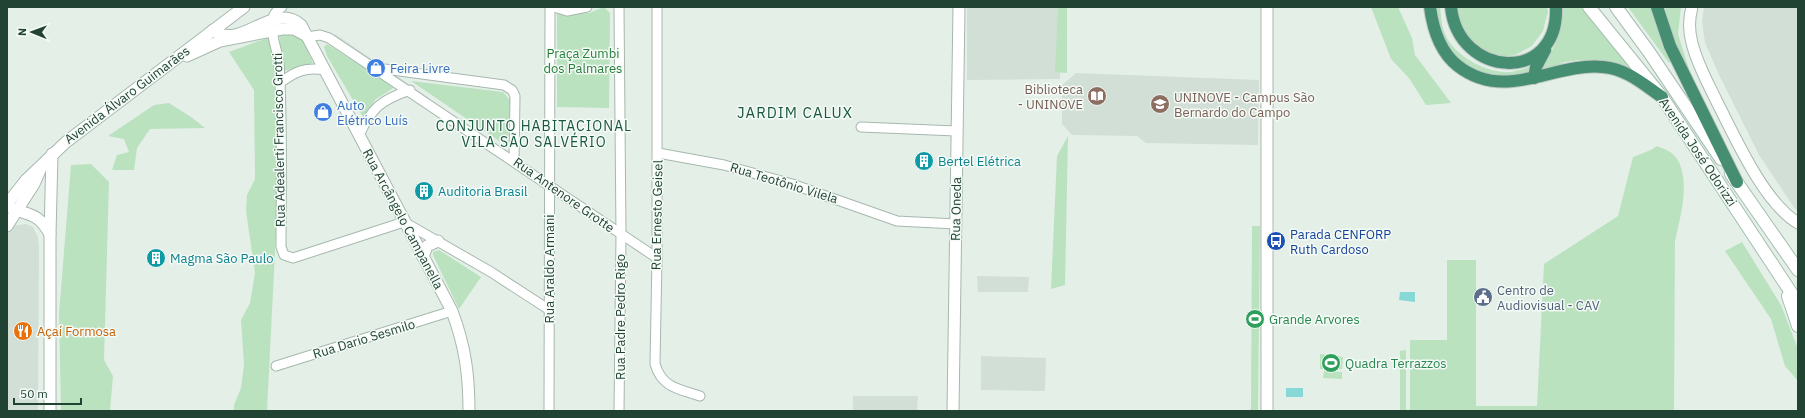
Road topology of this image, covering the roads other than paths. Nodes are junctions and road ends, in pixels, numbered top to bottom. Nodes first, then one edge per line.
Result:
1 (244, 7) edge
2 (282, 7) edge
3 (550, 7) edge
4 (554, 7) edge
5 (587, 7) edge
6 (619, 7) edge
7 (657, 7) edge
8 (959, 7) edge
9 (1267, 7) edge
10 (1430, 7) edge
11 (1450, 7) edge
12 (1556, 7) edge
13 (1589, 7) edge
14 (1616, 7) edge
15 (1657, 7) edge
16 (1692, 7) edge
17 (273, 15) junction
18 (213, 30) junction
19 (273, 32) junction
20 (307, 36) junction
21 (1546, 46) junction
22 (166, 65) junction
23 (375, 68) junction
24 (325, 70) junction
25 (1534, 78) junction
26 (280, 83) junction
27 (410, 90) junction
28 (1662, 97) junction
29 (861, 127) dead end
30 (956, 131) junction
31 (359, 136) junction
32 (658, 153) junction
33 (52, 154) junction
34 (514, 160) junction
35 (43, 163) junction
36 (1737, 182) junction
37 (549, 187) junction
38 (7, 205) edge
39 (18, 210) junction
40 (404, 222) junction
41 (1798, 223) edge
42 (956, 224) junction
43 (7, 226) edge
44 (50, 234) junction
45 (620, 235) junction
46 (438, 241) junction
47 (423, 257) junction
48 (658, 258) junction
49 (1798, 270) edge
50 (1783, 280) junction
51 (1798, 303) edge
52 (548, 309) junction
53 (452, 312) junction
54 (1798, 326) edge
55 (276, 366) dead end
56 (700, 396) dead end
57 (466, 410) edge
58 (50, 411) edge
59 (549, 411) edge
60 (619, 411) edge
61 (953, 411) edge
62 (1266, 411) edge

1 - 18 street, Avenida Álvaro Guimarães
2 - 17 street
3 - 37 street, Rua Araldo Armani
4 - 5 street
6 - 45 street, Rua Padre Pedro Rigo
7 - 32 street, Rua Ernesto Geisel
8 - 30 street, Rua Oneda
9 - 62 street
10 - 25 highway
11 - 21 highway
12 - 21 highway
13 - 28 main road, Avenida José Odorizzi
14 - 36 main road, Avenida José Odorizzi
15 - 36 highway
16 - 41 street
17 - 18 street
17 - 19 street, Rua Adealerti Francisco Grotti
17 - 20 street, Rua Arcângelo Campanella
18 - 22 street, Avenida Álvaro Guimarães
19 - 20 street
19 - 22 street
19 - 26 street, Rua Adealerti Francisco Grotti
20 - 23 street, Rua Antenore Grotte
20 - 24 street, Rua Arcângelo Campanella
21 - 25 highway
22 - 33 street, Avenida Álvaro Guimarães
23 - 27 street, Rua Antenore Grotte
23 - 34 street
24 - 26 street
24 - 31 street, Rua Arcângelo Campanella
25 - 28 highway
26 - 40 street, Rua Adealerti Francisco Grotti
27 - 31 street
27 - 34 street, Rua Antenore Grotte
28 - 50 main road, Avenida José Odorizzi
29 - 30 street
30 - 42 street, Rua Oneda
31 - 40 street, Rua Arcângelo Campanella
32 - 42 street, Rua Teotônio Vilela
32 - 48 street, Rua Ernesto Geisel
33 - 35 street, Avenida Álvaro Guimarães
33 - 44 street
34 - 37 street, Rua Antenore Grotte
35 - 38 street, Avenida Álvaro Guimarães
35 - 39 street, Avenida Álvaro Guimarães
36 - 49 main road, Avenida José Odorizzi
37 - 45 street, Rua Antenore Grotte
37 - 52 street, Rua Araldo Armani
38 - 39 street
39 - 43 street, Avenida Álvaro Guimarães
39 - 44 street
40 - 46 street
40 - 47 street, Rua Arcângelo Campanella
42 - 61 street, Rua Oneda
44 - 58 street
45 - 48 street, Rua Antenore Grotte
45 - 60 street, Rua Padre Pedro Rigo
46 - 47 street
46 - 52 street
47 - 53 street, Rua Arcângelo Campanella
48 - 56 street, Rua Ernesto Geisel
50 - 51 main road, Avenida José Odorizzi
50 - 54 main road
52 - 59 street, Rua Araldo Armani
53 - 55 street, Rua Dario Sesmilo
53 - 57 street, Rua Arcângelo Campanella

